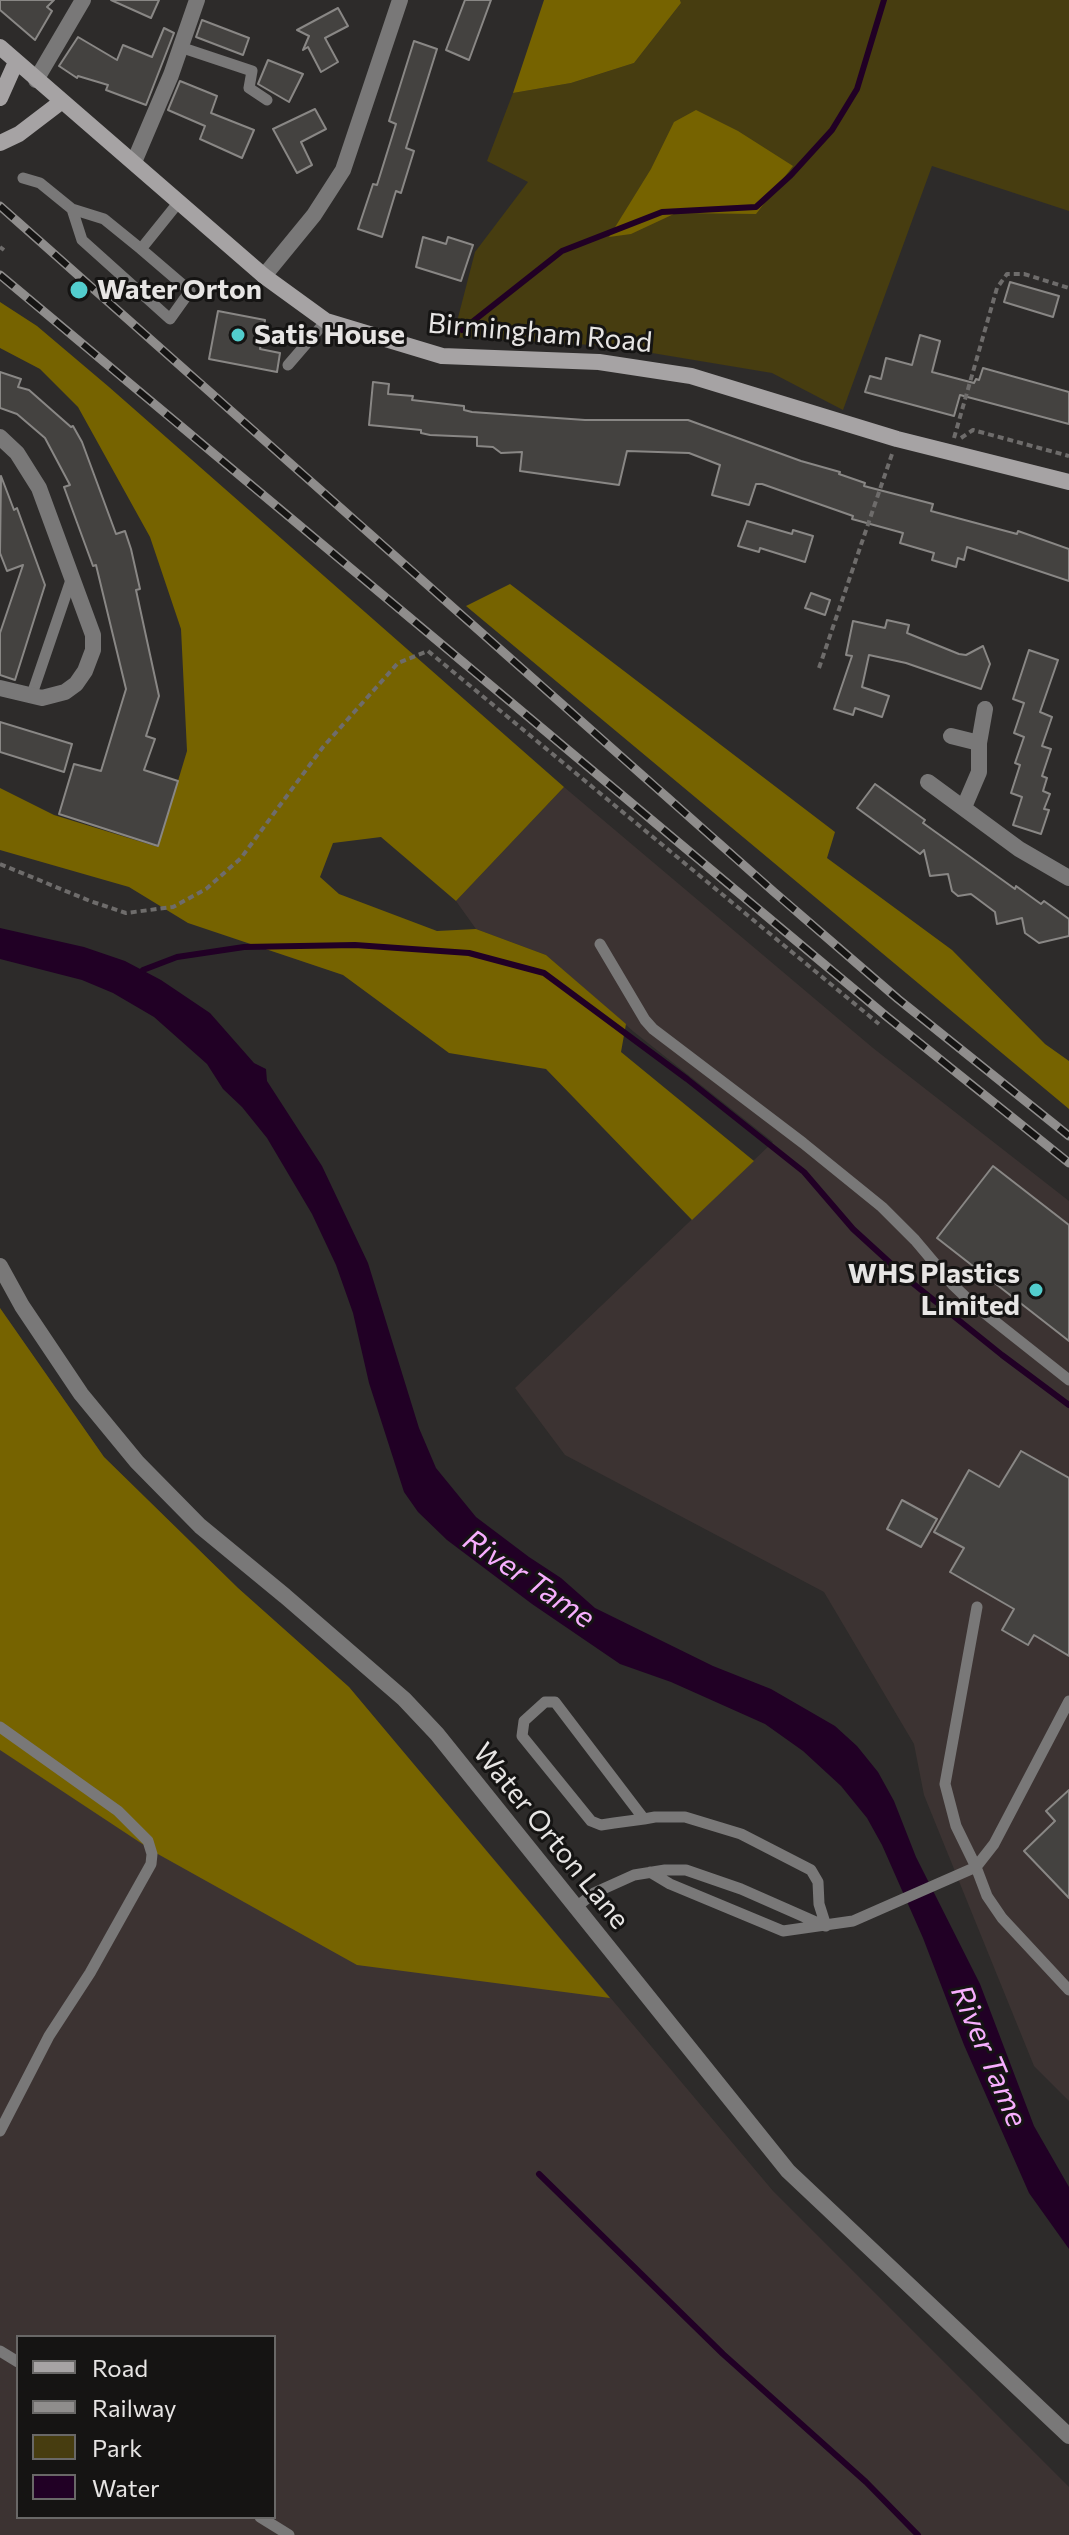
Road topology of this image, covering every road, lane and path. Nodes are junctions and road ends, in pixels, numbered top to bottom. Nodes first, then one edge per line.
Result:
1 (83, 0) edge
2 (197, 0) edge
3 (400, 0) edge
4 (181, 42) junction
5 (0, 47) edge
6 (16, 62) junction
7 (36, 80) junction
8 (0, 98) edge
9 (267, 100) dead end
10 (61, 102) junction
11 (0, 143) edge
12 (134, 162) junction
13 (23, 178) dead end
14 (178, 203) junction
15 (72, 209) junction
16 (141, 249) junction
17 (264, 276) junction
18 (1069, 288) edge
19 (326, 321) junction
20 (288, 365) dead end
21 (0, 437) edge
22 (897, 439) junction
23 (1069, 456) edge
24 (1069, 482) edge
25 (72, 577) junction
26 (819, 668) dead end
27 (0, 688) edge
28 (31, 697) junction
29 (985, 709) dead end
30 (951, 736) dead end
31 (979, 743) junction
32 (928, 782) dead end
33 (964, 807) junction
34 (0, 864) edge
35 (1069, 878) edge
36 (600, 944) dead end
37 (879, 1024) dead end
38 (0, 1266) edge
39 (1069, 1380) edge
40 (977, 1607) dead end
41 (1069, 1701) edge
42 (0, 1727) edge
43 (644, 1819) junction
44 (976, 1867) junction
45 (650, 1872) junction
46 (575, 1908) junction
47 (826, 1926) junction
48 (1069, 1990) edge
49 (0, 2131) edge
50 (1069, 2436) edge
51 (263, 2519) edge
52 (289, 2535) edge

1 - 7 street
2 - 4 street
3 - 17 street
4 - 9 lane
4 - 12 street
5 - 6 main road, Birmingham Road
6 - 7 main road, Birmingham Road
6 - 8 main road
7 - 10 main road, Birmingham Road
10 - 11 main road
10 - 12 main road, Birmingham Road
12 - 14 main road, Birmingham Road
13 - 15 lane
14 - 16 lane
14 - 17 main road, Birmingham Road
15 - 16 lane
15 - 16 lane
17 - 19 main road, Birmingham Road
18 - 23 path
19 - 20 lane
19 - 22 main road, Birmingham Road
21 - 25 street
22 - 24 main road, Birmingham Road
22 - 26 path
25 - 28 lane
25 - 28 street
27 - 28 street
29 - 31 street
30 - 31 street
31 - 33 street
32 - 33 street
33 - 35 street
34 - 37 path
36 - 39 lane
38 - 46 street, Water Orton Lane
40 - 44 lane
41 - 44 lane
42 - 49 lane
43 - 43 lane
43 - 47 lane
44 - 47 lane
44 - 48 lane
45 - 46 lane
45 - 47 lane
45 - 47 lane
46 - 50 street, Water Orton Lane
51 - 52 lane

